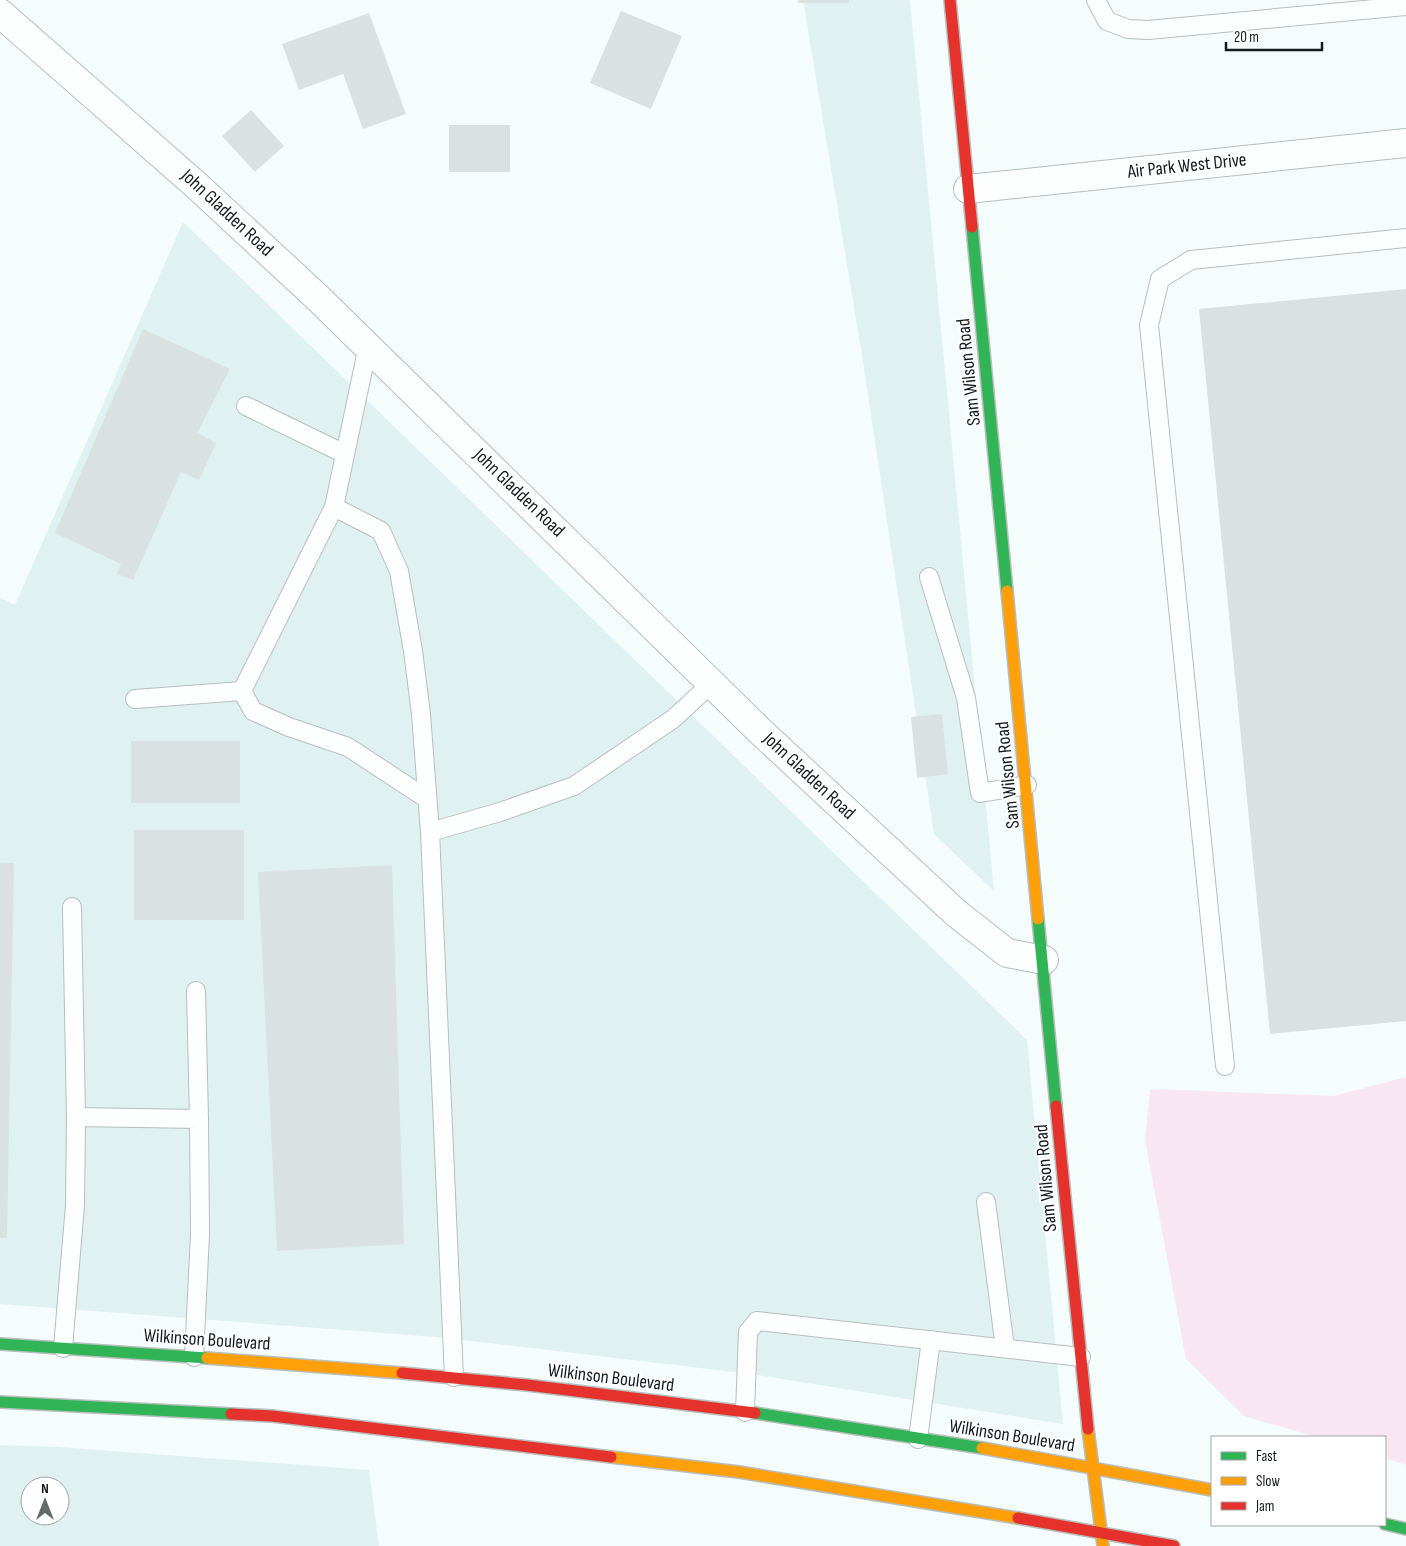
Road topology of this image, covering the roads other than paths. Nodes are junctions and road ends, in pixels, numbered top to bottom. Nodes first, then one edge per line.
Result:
1 (950, 0) edge
2 (1096, 0) edge
3 (1406, 6) edge
4 (0, 12) edge
5 (1406, 143) edge
6 (968, 189) junction
7 (1406, 238) edge
8 (368, 346) junction
9 (246, 406) dead end
10 (345, 454) junction
11 (334, 507) junction
12 (929, 577) dead end
13 (712, 683) junction
14 (242, 691) junction
15 (135, 699) dead end
16 (1026, 784) junction
17 (427, 799) junction
18 (430, 832) junction
19 (72, 907) dead end
20 (1044, 960) junction
21 (196, 991) dead end
22 (1225, 1066) dead end
23 (76, 1117) junction
24 (200, 1119) junction
25 (986, 1202) dead end
26 (931, 1340) junction
27 (0, 1344) edge
28 (63, 1348) junction
29 (1004, 1348) junction
30 (194, 1357) junction
31 (1080, 1357) junction
32 (454, 1378) junction
33 (0, 1402) edge
34 (745, 1412) junction
35 (918, 1439) junction
36 (1093, 1467) junction
37 (1211, 1490) edge
38 (1386, 1524) edge
39 (1406, 1529) edge
40 (1102, 1532) junction
41 (1104, 1546) edge
42 (1174, 1546) edge

1 - 6 main road, Sam Wilson Road
2 - 3 lane
4 - 8 street, John Gladden Road
5 - 6 street, Air Park West Drive
6 - 16 main road, Sam Wilson Road
7 - 22 lane
8 - 10 lane
8 - 13 street, John Gladden Road
9 - 10 lane
10 - 11 lane
11 - 14 lane
11 - 17 lane
12 - 16 lane
13 - 18 lane
13 - 20 street, John Gladden Road
14 - 15 lane
14 - 17 lane
16 - 20 main road, Sam Wilson Road
17 - 18 lane
18 - 32 lane
19 - 23 lane
20 - 31 main road, Sam Wilson Road
21 - 24 lane
23 - 24 lane
23 - 28 lane
24 - 30 lane
25 - 29 lane
26 - 29 lane
26 - 34 lane
26 - 35 lane
27 - 28 main road, Wilkinson Boulevard
28 - 30 main road, Wilkinson Boulevard
29 - 31 lane
30 - 32 main road, Wilkinson Boulevard
31 - 36 main road, Sam Wilson Road
32 - 34 main road, Wilkinson Boulevard
33 - 40 main road
34 - 35 main road, Wilkinson Boulevard
35 - 36 main road, Wilkinson Boulevard
36 - 37 main road, Wilkinson Boulevard
36 - 40 main road, Sam Wilson Road
38 - 39 main road
40 - 41 main road, Sam Wilson Road
40 - 42 main road

